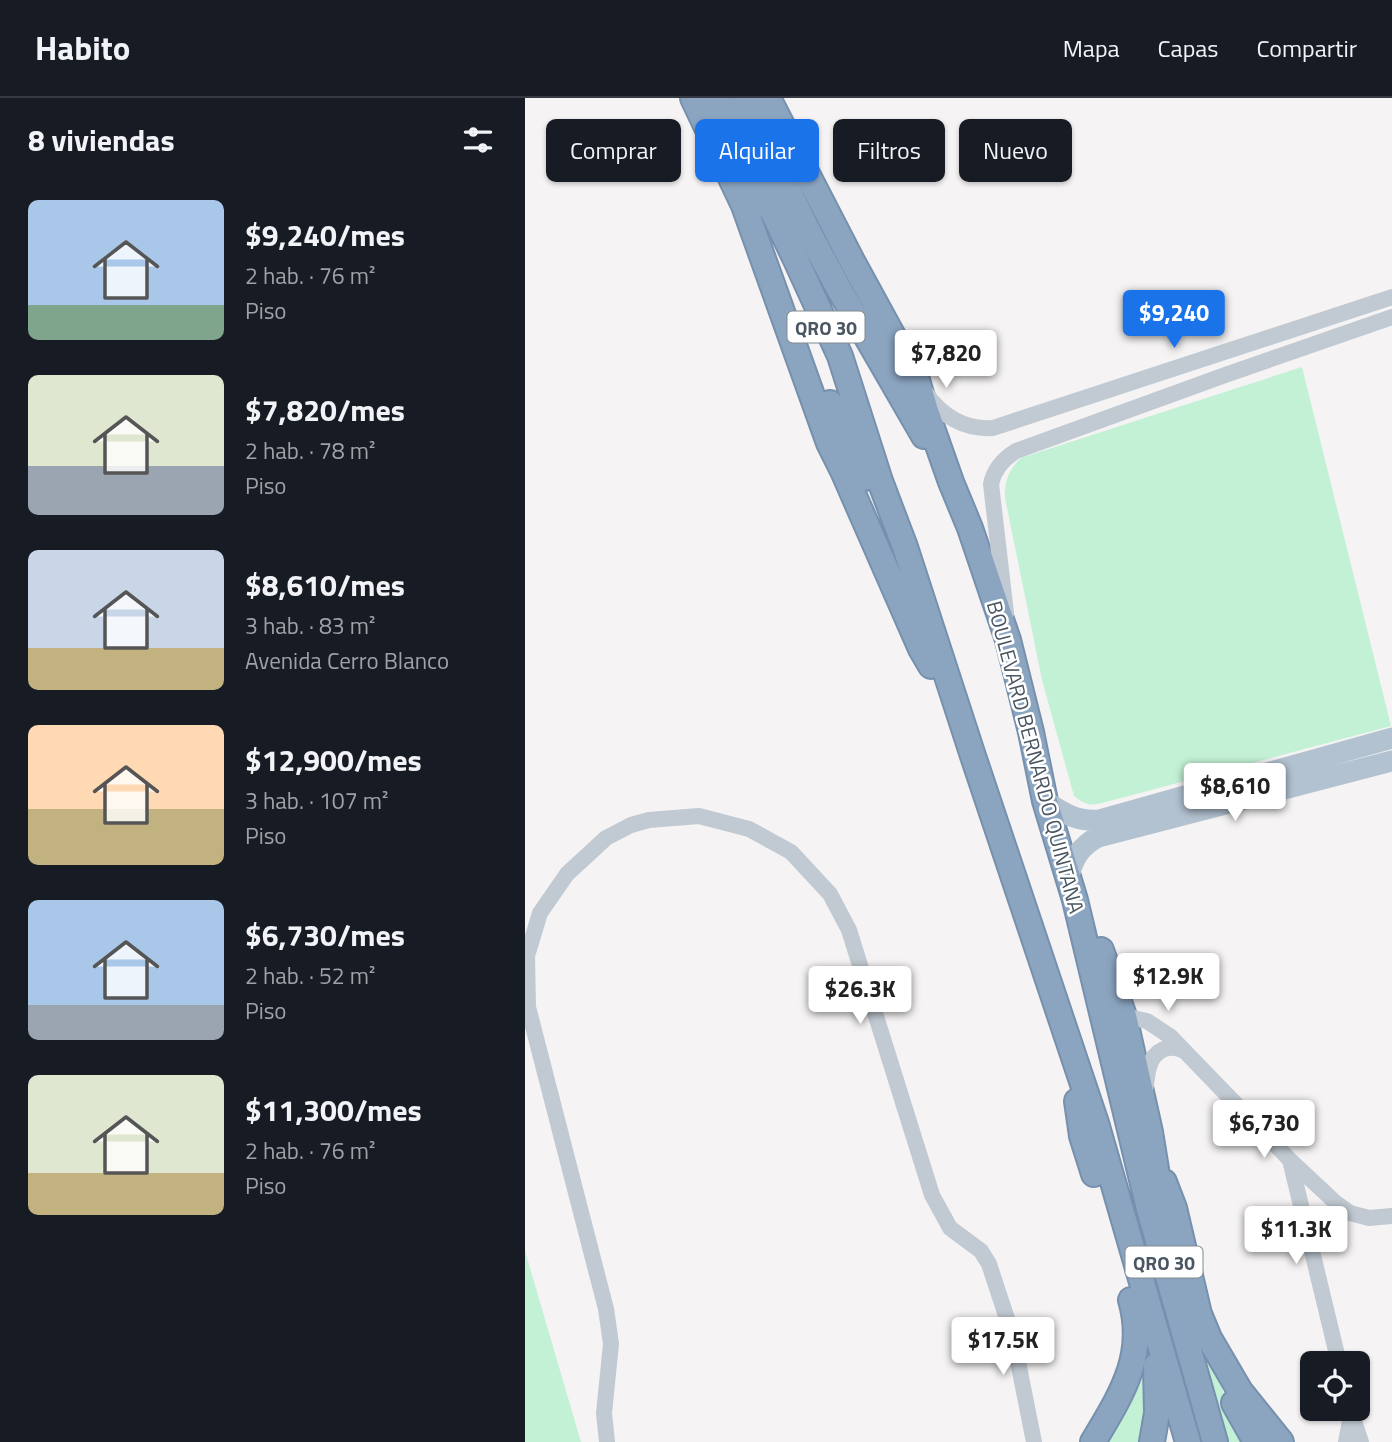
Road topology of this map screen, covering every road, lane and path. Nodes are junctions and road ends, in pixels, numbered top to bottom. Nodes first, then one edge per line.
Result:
1 (693, 98) edge
2 (718, 98) edge
3 (744, 98) edge
4 (768, 98) edge
5 (742, 200) junction
6 (1392, 297) edge
7 (1392, 317) edge
8 (918, 380) junction
9 (951, 482) junction
10 (911, 565) junction
11 (1008, 640) junction
12 (959, 711) junction
13 (1392, 738) edge
14 (1392, 761) edge
15 (1045, 801) junction
16 (1072, 889) junction
17 (1124, 1016) junction
18 (1188, 1055) junction
19 (1075, 1060) junction
20 (1142, 1102) junction
21 (1290, 1160) junction
22 (1156, 1164) junction
23 (1392, 1216) edge
24 (1153, 1323) junction
25 (1184, 1332) junction
26 (1336, 1351) edge
27 (1221, 1360) junction
28 (1349, 1421) edge
29 (1354, 1421) edge
30 (607, 1442) edge
31 (1034, 1442) edge
32 (1093, 1442) edge
33 (1152, 1442) edge
34 (1188, 1442) edge
35 (1215, 1442) edge
36 (1256, 1442) edge
37 (1281, 1442) edge
38 (1346, 1442) edge
39 (1361, 1442) edge

1 - 5 highway, QRO 30
2 - 10 highway, QRO 30
3 - 9 highway, BOULEVARD BERNARDO QUINTANA / QRO 30
4 - 8 highway, BOULEVARD BERNARDO QUINTANA / QRO 30
5 - 10 highway, QRO 30
5 - 12 highway
6 - 8 street
7 - 11 street
8 - 9 highway, BOULEVARD BERNARDO QUINTANA / QRO 30
9 - 11 highway, BOULEVARD BERNARDO QUINTANA / QRO 30
10 - 12 highway, QRO 30
11 - 15 highway, BOULEVARD BERNARDO QUINTANA / QRO 30
12 - 19 highway, QRO 30
13 - 15 main road
14 - 16 main road
15 - 16 highway, BOULEVARD BERNARDO QUINTANA / QRO 30
16 - 17 highway
16 - 25 highway, BOULEVARD BERNARDO QUINTANA / QRO 30
17 - 18 street
17 - 20 highway
18 - 20 street
18 - 21 street
19 - 24 highway, QRO 30
19 - 32 highway
20 - 22 highway
21 - 23 street
21 - 26 street
22 - 25 highway
22 - 27 highway
24 - 33 highway
24 - 34 highway, QRO 30
25 - 35 highway, BOULEVARD BERNARDO QUINTANA / QRO 30
27 - 36 highway
27 - 37 highway
28 - 38 street
29 - 39 street
30 - 31 street

